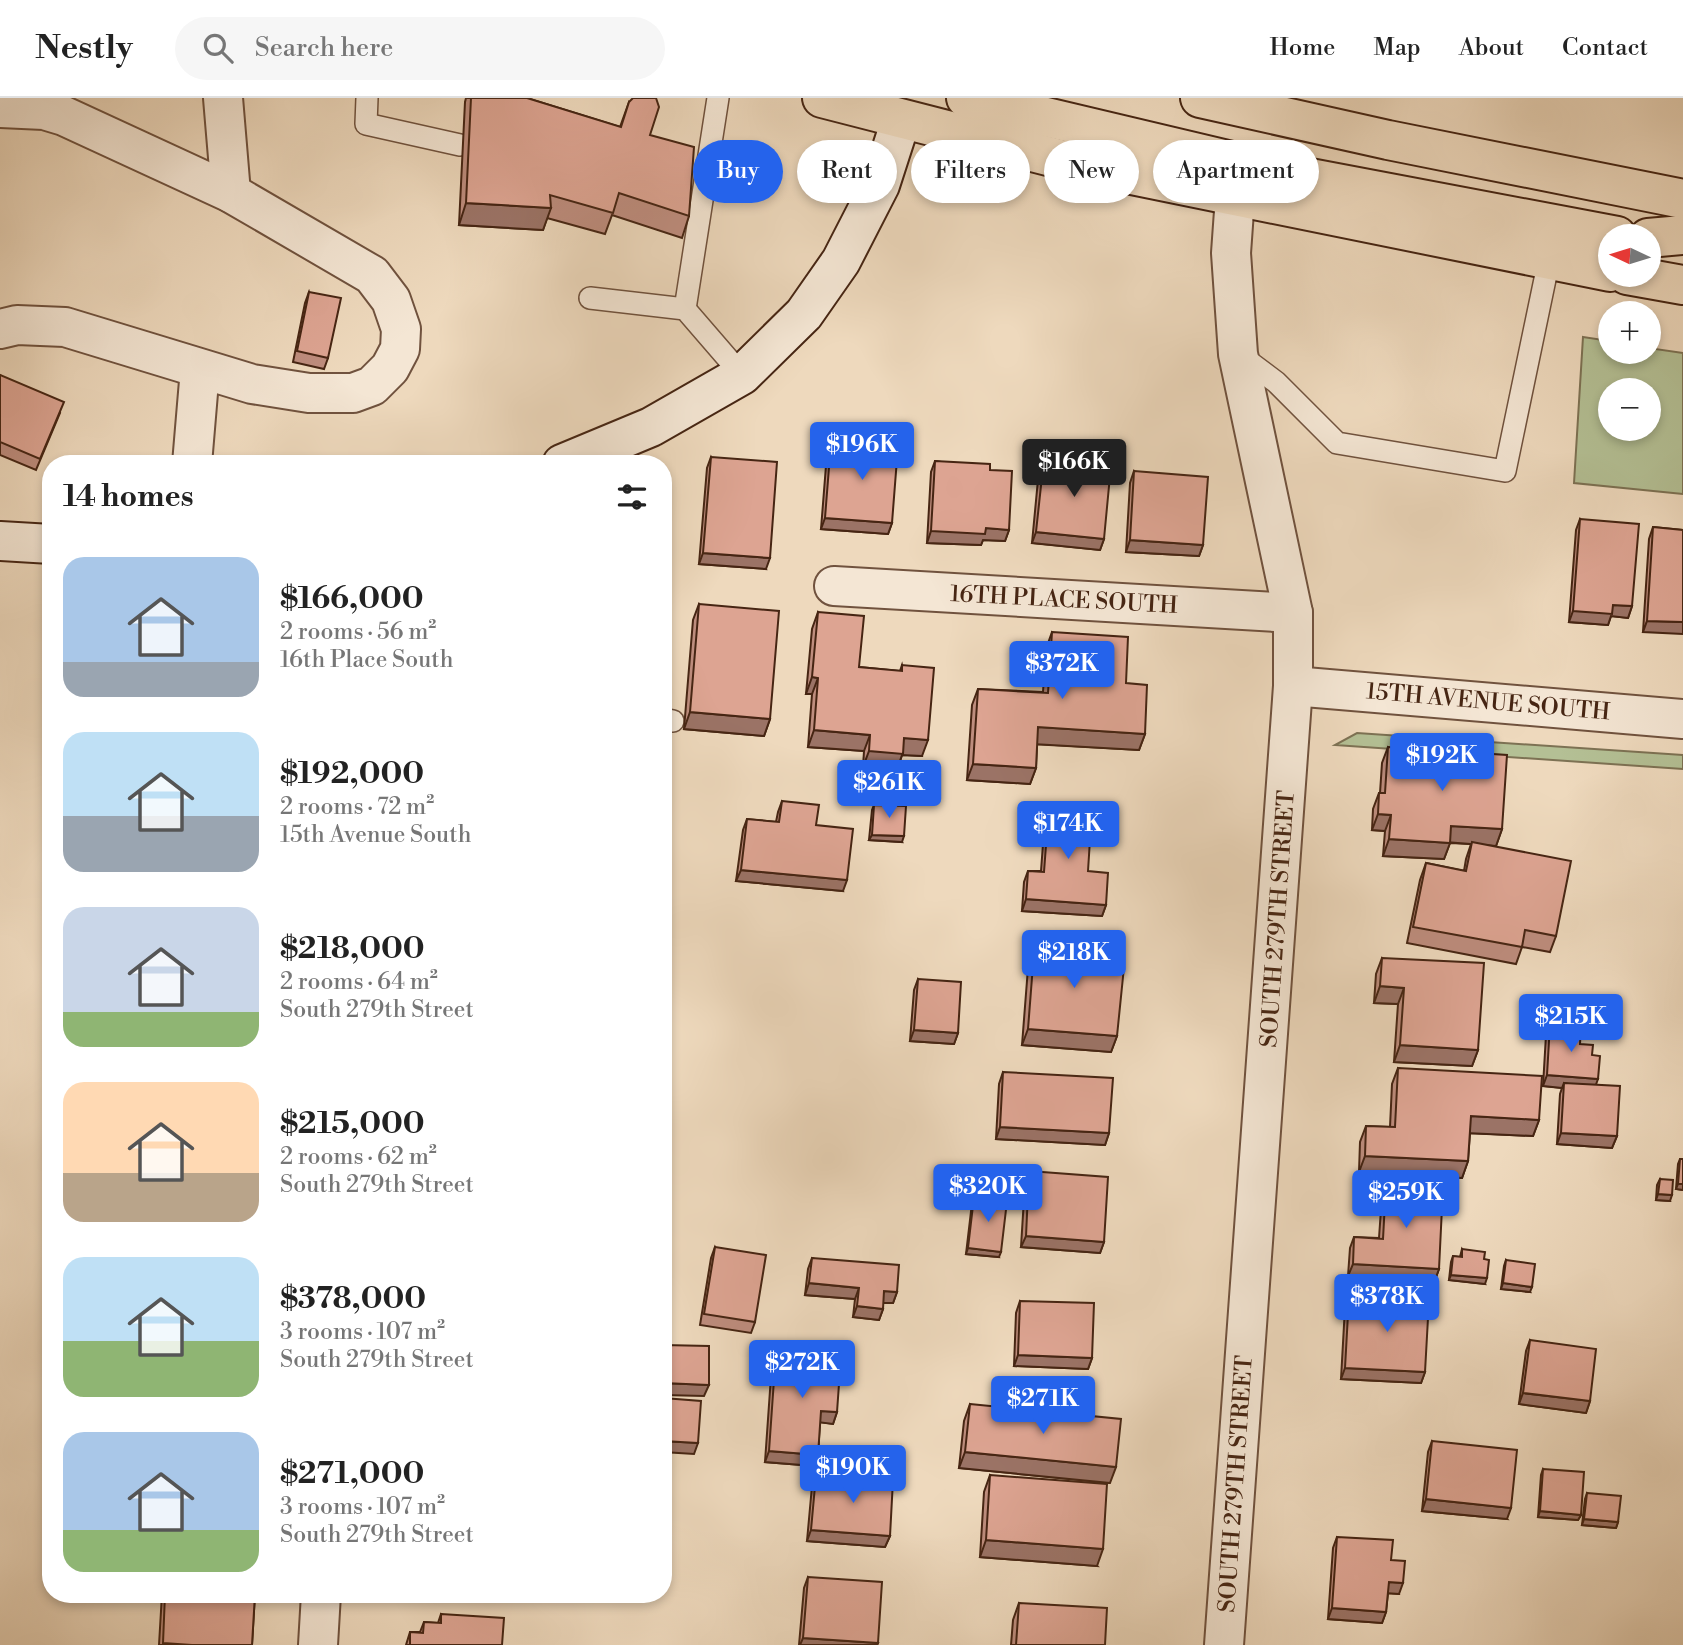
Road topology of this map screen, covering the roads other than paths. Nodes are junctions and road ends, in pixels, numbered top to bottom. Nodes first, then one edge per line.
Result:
1 (223, 98) edge
2 (367, 98) edge
3 (718, 98) edge
4 (822, 98) edge
5 (959, 98) edge
6 (966, 98) edge
7 (1216, 100) edge
8 (10, 104) edge
9 (901, 120) junction
10 (460, 145) dead end
11 (1153, 180) edge
12 (231, 194) junction
13 (1683, 199) edge
14 (1235, 203) edge
15 (1265, 203) edge
16 (1598, 232) edge
17 (1683, 235) edge
18 (1661, 237) edge
19 (1549, 260) junction
20 (1598, 270) edge
21 (1661, 281) edge
22 (1683, 285) edge
23 (590, 298) dead end
24 (685, 309) junction
25 (0, 311) edge
26 (65, 327) junction
27 (0, 329) edge
28 (1238, 354) junction
29 (200, 369) junction
30 (742, 375) junction
31 (193, 455) edge
32 (584, 455) edge
33 (0, 541) edge
34 (42, 543) edge
35 (834, 586) dead end
36 (1293, 614) junction
37 (1293, 686) junction
38 (1683, 719) edge
39 (320, 1603) edge
40 (318, 1645) edge
41 (1224, 1645) edge

1 - 12 street
2 - 10 lane
3 - 24 lane
4 - 9 main road
5 - 9 main road
6 - 16 main road
7 - 13 main road
8 - 12 street
9 - 11 main road
9 - 30 street
12 - 29 street
14 - 28 street, SOUTH 279TH STREET
15 - 19 main road
17 - 18 main road
19 - 20 main road
19 - 28 lane
21 - 22 main road
23 - 24 lane
24 - 30 lane
25 - 26 street
26 - 27 street
26 - 29 street
28 - 36 street, SOUTH 279TH STREET
29 - 31 street
30 - 32 street
33 - 34 street
35 - 36 street, 16TH PLACE SOUTH
36 - 37 street, SOUTH 279TH STREET
37 - 38 street, 15TH AVENUE SOUTH
37 - 41 street, SOUTH 279TH STREET
39 - 40 street

